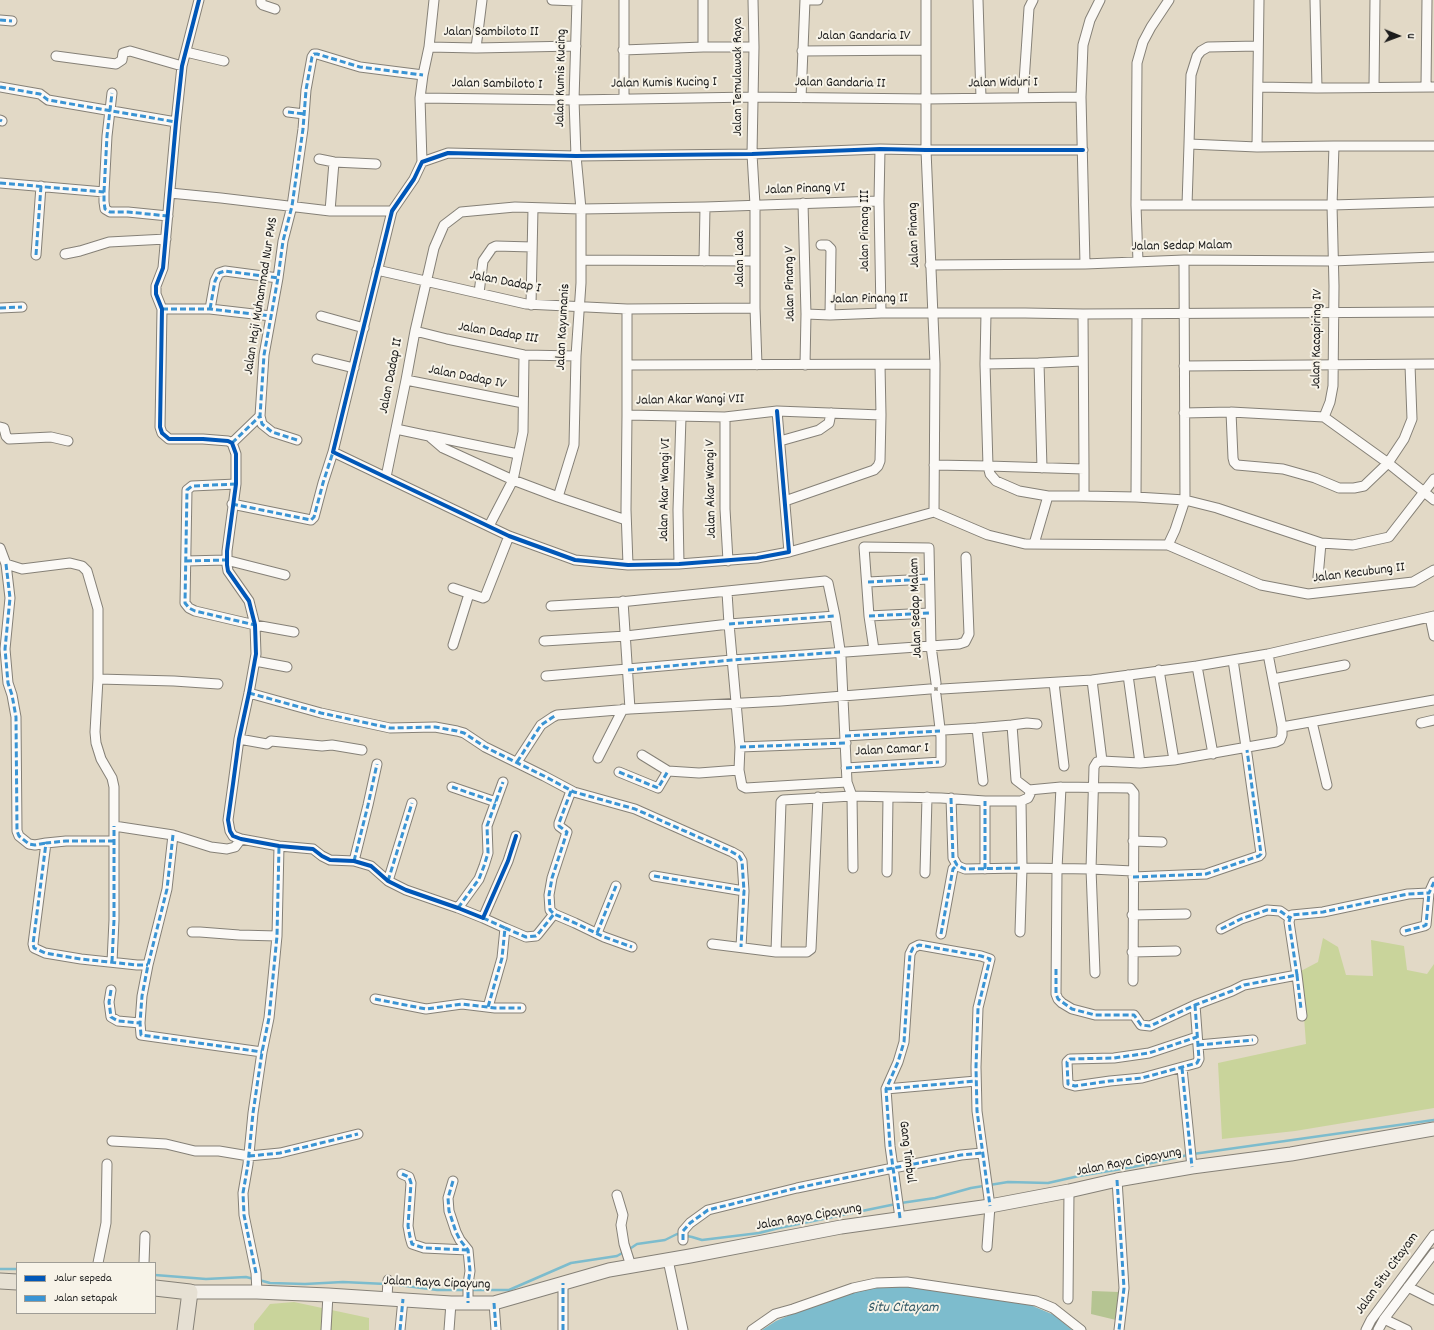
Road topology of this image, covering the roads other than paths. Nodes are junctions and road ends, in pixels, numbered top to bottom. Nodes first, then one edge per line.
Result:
1 (199, 0) edge
2 (261, 0) edge
3 (434, 0) edge
4 (482, 0) edge
5 (552, 0) edge
6 (577, 0) edge
7 (624, 0) edge
8 (703, 0) edge
9 (753, 0) edge
10 (805, 0) edge
11 (818, 0) edge
12 (926, 0) edge
13 (978, 0) edge
14 (1033, 0) edge
15 (1100, 0) edge
16 (1169, 0) edge
17 (1259, 0) edge
18 (1315, 0) edge
19 (1375, 0) edge
20 (1427, 0) edge
21 (275, 9) dead end
22 (0, 20) edge
23 (12, 21) dead end
24 (576, 46) junction
25 (1258, 46) junction
26 (429, 47) junction
27 (703, 47) junction
28 (476, 48) junction
29 (754, 48) junction
30 (623, 50) junction
31 (926, 50) junction
32 (802, 51) junction
33 (186, 52) junction
34 (56, 56) dead end
35 (224, 61) dead end
36 (182, 66) junction
37 (423, 75) junction
38 (0, 87) edge
39 (1258, 87) junction
40 (1430, 87) edge
41 (1317, 88) junction
42 (1374, 88) junction
43 (112, 93) dead end
44 (1023, 97) junction
45 (1081, 97) junction
46 (420, 98) junction
47 (624, 98) junction
48 (754, 98) junction
49 (801, 98) junction
50 (981, 98) junction
51 (926, 99) junction
52 (574, 100) junction
53 (109, 111) junction
54 (288, 112) dead end
55 (304, 114) junction
56 (176, 122) junction
57 (1189, 144) junction
58 (1334, 146) junction
59 (1434, 146) edge
60 (1257, 147) junction
61 (880, 149) junction
62 (1083, 150) junction
63 (926, 153) junction
64 (752, 154) junction
65 (576, 156) junction
66 (319, 159) dead end
67 (334, 162) junction
68 (422, 162) junction
69 (376, 164) dead end
70 (0, 183) edge
71 (41, 186) junction
72 (104, 192) junction
73 (170, 193) junction
74 (879, 202) junction
75 (1434, 202) edge
76 (803, 203) junction
77 (755, 205) junction
78 (1136, 205) junction
79 (1187, 205) junction
80 (1332, 205) junction
81 (292, 206) junction
82 (705, 207) junction
83 (533, 208) junction
84 (581, 209) junction
85 (330, 211) junction
86 (392, 211) junction
87 (168, 216) junction
88 (166, 239) junction
89 (821, 245) dead end
90 (532, 246) junction
91 (65, 254) dead end
92 (36, 255) dead end
93 (1434, 257) edge
94 (582, 260) junction
95 (704, 260) junction
96 (755, 260) junction
97 (1184, 260) junction
98 (1332, 261) junction
99 (1138, 262) junction
100 (1085, 264) junction
101 (930, 265) junction
102 (377, 270) junction
103 (278, 278) junction
104 (427, 282) junction
105 (478, 293) junction
106 (532, 304) junction
107 (578, 306) junction
108 (22, 307) dead end
109 (0, 308) edge
110 (755, 308) junction
111 (162, 309) junction
112 (210, 309) junction
113 (626, 309) junction
114 (1434, 312) edge
115 (986, 313) junction
116 (1185, 313) junction
117 (1333, 313) junction
118 (806, 314) junction
119 (881, 314) junction
120 (932, 314) junction
121 (1083, 314) junction
122 (1137, 314) junction
123 (830, 315) junction
124 (271, 316) junction
125 (322, 316) dead end
126 (364, 328) junction
127 (415, 331) junction
128 (524, 355) junction
129 (576, 356) junction
130 (317, 359) dead end
131 (1083, 361) junction
132 (1038, 363) junction
133 (880, 364) junction
134 (935, 364) junction
135 (985, 364) junction
136 (1334, 364) junction
137 (1434, 364) edge
138 (627, 365) junction
139 (756, 365) junction
140 (804, 365) junction
141 (1410, 365) junction
142 (1184, 366) junction
143 (354, 368) junction
144 (406, 380) junction
145 (523, 403) junction
146 (777, 411) junction
147 (1231, 412) junction
148 (831, 413) junction
149 (1184, 413) junction
150 (627, 415) junction
151 (881, 415) junction
152 (260, 416) junction
153 (681, 417) junction
154 (725, 417) junction
155 (1324, 417) junction
156 (0, 427) edge
157 (396, 429) junction
158 (429, 436) junction
159 (297, 440) dead end
160 (68, 441) dead end
161 (780, 441) junction
162 (232, 443) junction
163 (333, 452) junction
164 (518, 454) junction
165 (1388, 463) junction
166 (934, 465) junction
167 (988, 466) junction
168 (1042, 468) junction
169 (1084, 469) junction
170 (386, 477) junction
171 (1434, 479) edge
172 (513, 480) junction
173 (236, 484) junction
174 (1424, 493) junction
175 (1048, 496) junction
176 (1084, 496) junction
177 (1136, 496) junction
178 (558, 497) junction
179 (785, 500) junction
180 (1185, 500) junction
181 (1434, 500) edge
182 (232, 504) junction
183 (934, 512) junction
184 (626, 520) junction
185 (489, 526) junction
186 (509, 536) junction
187 (1321, 543) junction
188 (1034, 544) junction
189 (1168, 545) junction
190 (0, 548) edge
191 (790, 552) junction
192 (966, 557) dead end
193 (226, 560) junction
194 (186, 561) junction
195 (728, 561) junction
196 (6, 564) junction
197 (680, 564) junction
198 (628, 565) junction
199 (1434, 570) edge
200 (285, 576) dead end
201 (1318, 577) dead end
202 (930, 579) junction
203 (868, 582) junction
204 (453, 588) dead end
205 (727, 592) junction
206 (470, 594) junction
207 (623, 602) junction
208 (551, 606) dead end
209 (930, 613) junction
210 (4, 614) edge
211 (835, 616) junction
212 (869, 616) junction
213 (1432, 616) edge
214 (729, 624) junction
215 (255, 625) junction
216 (294, 632) dead end
217 (626, 636) junction
218 (1434, 636) edge
219 (544, 642) dead end
220 (453, 645) dead end
221 (932, 646) junction
222 (2, 649) edge
223 (874, 650) junction
224 (840, 652) junction
225 (1268, 654) junction
226 (732, 660) junction
227 (1232, 660) junction
228 (255, 661) junction
229 (1344, 665) dead end
230 (1196, 666) junction
231 (287, 667) dead end
232 (628, 670) junction
233 (1159, 670) junction
234 (1128, 675) junction
235 (546, 676) dead end
236 (98, 679) junction
237 (1273, 679) junction
238 (1092, 680) junction
239 (4, 683) edge
240 (1054, 683) junction
241 (218, 684) dead end
242 (936, 689) junction
243 (249, 693) junction
244 (842, 696) junction
245 (1434, 700) edge
246 (737, 703) junction
247 (627, 709) junction
248 (1434, 720) edge
249 (1312, 722) junction
250 (1421, 723) dead end
251 (1037, 724) dead end
252 (1012, 725) junction
253 (1282, 727) junction
254 (978, 728) junction
255 (940, 731) junction
256 (240, 739) junction
257 (845, 739) junction
258 (740, 747) junction
259 (1246, 747) junction
260 (362, 750) dead end
261 (1213, 754) junction
262 (642, 755) dead end
263 (598, 758) dead end
264 (1174, 760) junction
265 (1102, 761) junction
266 (516, 762) junction
267 (939, 762) joint
268 (1140, 763) junction
269 (377, 764) dead end
270 (1064, 766) dead end
271 (846, 768) junction
272 (668, 770) junction
273 (739, 770) junction
274 (619, 772) dead end
275 (983, 781) dead end
276 (503, 782) dead end
277 (847, 782) junction
278 (1327, 785) dead end
279 (452, 787) dead end
280 (1061, 787) junction
281 (1092, 788) junction
282 (1029, 790) junction
283 (571, 791) junction
284 (852, 796) junction
285 (818, 797) junction
286 (888, 797) junction
287 (927, 797) junction
288 (952, 798) junction
289 (985, 801) junction
290 (1021, 801) junction
291 (496, 802) junction
292 (412, 803) dead end
293 (114, 826) junction
294 (174, 835) junction
295 (516, 836) dead end
296 (241, 839) junction
297 (114, 841) junction
298 (1133, 841) junction
299 (1162, 842) dead end
300 (46, 843) junction
301 (279, 846) junction
302 (354, 861) junction
303 (956, 865) junction
304 (853, 868) dead end
305 (1022, 868) junction
306 (984, 869) junction
307 (1058, 869) junction
308 (1091, 869) junction
309 (887, 872) dead end
310 (925, 873) dead end
311 (1133, 874) junction
312 (654, 876) dead end
313 (388, 881) junction
314 (1434, 882) edge
315 (616, 886) dead end
316 (744, 891) junction
317 (1429, 893) junction
318 (458, 908) junction
319 (554, 914) junction
320 (1186, 914) dead end
321 (1132, 915) junction
322 (483, 918) junction
323 (1290, 918) junction
324 (505, 928) junction
325 (1221, 928) dead end
326 (1405, 931) dead end
327 (192, 932) dead end
328 (1020, 932) dead end
329 (597, 933) junction
330 (941, 934) dead end
331 (277, 936) junction
332 (712, 944) dead end
333 (632, 947) dead end
334 (741, 947) junction
335 (1176, 951) dead end
336 (776, 952) junction
337 (1132, 952) junction
338 (112, 962) junction
339 (148, 965) junction
340 (1095, 973) dead end
341 (1297, 975) junction
342 (1133, 981) dead end
343 (111, 990) dead end
344 (375, 999) dead end
345 (1195, 1005) junction
346 (488, 1007) junction
347 (521, 1008) dead end
348 (1302, 1016) dead end
349 (140, 1023) junction
350 (1253, 1040) dead end
351 (1197, 1041) junction
352 (262, 1052) junction
353 (1182, 1068) junction
354 (976, 1081) junction
355 (886, 1089) junction
356 (1434, 1129) edge
357 (358, 1134) dead end
358 (112, 1141) dead end
359 (982, 1153) junction
360 (249, 1156) junction
361 (107, 1164) dead end
362 (1191, 1164) junction
363 (894, 1172) junction
364 (402, 1174) dead end
365 (1117, 1180) junction
366 (453, 1182) dead end
367 (1069, 1191) junction
368 (617, 1195) dead end
369 (990, 1206) junction
370 (900, 1214) junction
371 (1434, 1235) edge
372 (145, 1236) dead end
373 (683, 1236) dead end
374 (987, 1247) dead end
375 (468, 1250) junction
376 (1434, 1255) edge
377 (629, 1260) junction
378 (668, 1260) junction
379 (98, 1262) edge
380 (144, 1262) edge
381 (0, 1281) edge
382 (16, 1282) edge
383 (256, 1282) junction
384 (563, 1283) junction
385 (1408, 1287) junction
386 (156, 1288) edge
387 (190, 1292) junction
388 (468, 1293) junction
389 (328, 1295) junction
390 (403, 1299) junction
391 (1068, 1299) dead end
392 (1434, 1300) edge
393 (451, 1303) junction
394 (494, 1303) junction
395 (1384, 1319) junction
396 (185, 1330) edge
397 (326, 1330) edge
398 (400, 1330) edge
399 (449, 1330) edge
400 (496, 1330) edge
401 (563, 1330) edge
402 (683, 1330) edge
403 (752, 1330) edge
404 (1081, 1330) edge
405 (1119, 1330) edge
406 (1366, 1330) edge
407 (1378, 1330) edge
408 (1406, 1330) edge

1 - 33 street
2 - 21 street
3 - 26 street
4 - 28 street
5 - 6 street
6 - 24 street, Jalan Kumis Kucing
7 - 30 street
8 - 27 street
9 - 29 street, Jalan Temulawak Raya
10 - 11 street
10 - 32 street
12 - 31 street, Jalan Pinang
13 - 50 street
14 - 44 street
15 - 45 street
16 - 78 street
17 - 25 street
18 - 41 street
19 - 42 street
20 - 40 street
22 - 23 street
24 - 28 street, Jalan Sambiloto II
24 - 52 street, Jalan Kumis Kucing
25 - 39 street
25 - 57 street
26 - 28 street, Jalan Sambiloto II
26 - 37 street
27 - 29 street
27 - 30 street
29 - 48 street, Jalan Temulawak Raya
30 - 47 street
31 - 32 street, Jalan Gandaria IV
31 - 51 street, Jalan Pinang
32 - 49 street
33 - 35 street
33 - 36 street
34 - 36 street
36 - 56 street
37 - 46 street
37 - 55 street, Jalan Haji Muhammad Nur PMS
38 - 53 street
39 - 41 street
39 - 60 street
40 - 42 street
41 - 42 street
43 - 53 street
44 - 45 street, Jalan Widuri I
44 - 50 street, Jalan Widuri I
45 - 62 street
46 - 52 street, Jalan Sambiloto I
46 - 68 street
47 - 48 street, Jalan Kumis Kucing I
47 - 52 street, Jalan Kumis Kucing I
48 - 49 street, Jalan Gandaria II
48 - 64 street, Jalan Temulawak Raya
49 - 51 street, Jalan Gandaria II
50 - 51 street, Jalan Widuri I
51 - 63 street, Jalan Pinang
52 - 65 street, Jalan Kumis Kucing
53 - 56 street
53 - 72 street
54 - 55 street
55 - 81 street, Jalan Haji Muhammad Nur PMS
56 - 73 street
57 - 60 street
57 - 79 street
58 - 59 street
58 - 60 street
58 - 80 street, Jalan Kacapiring IV
61 - 63 street
61 - 64 street
61 - 74 street, Jalan Pinang III
62 - 63 street
62 - 100 street
63 - 101 street, Jalan Pinang
64 - 65 street
64 - 77 street, Jalan Lada
65 - 68 street
65 - 84 street, Jalan Kayumanis
66 - 67 street
67 - 69 street
67 - 85 street
68 - 86 street
70 - 71 street
71 - 72 street
71 - 92 street
72 - 87 street
73 - 81 street
73 - 87 street
74 - 76 street, Jalan Pinang VI
74 - 119 street, Jalan Pinang III
75 - 80 street
76 - 77 street, Jalan Pinang VI
76 - 118 street, Jalan Pinang V
77 - 82 street, Jalan Pinang VI
77 - 96 street, Jalan Lada
78 - 79 street
78 - 99 street
79 - 80 street
80 - 98 street, Jalan Kacapiring IV
81 - 85 street
81 - 103 street, Jalan Haji Muhammad Nur PMS
82 - 84 street, Jalan Pinang VI
82 - 95 street
83 - 84 street, Jalan Dadap II
83 - 90 street
83 - 104 street, Jalan Dadap II
84 - 94 street, Jalan Kayumanis
85 - 86 street
86 - 102 street
87 - 88 street
88 - 91 street
88 - 111 street
89 - 123 street
90 - 105 street
90 - 106 street
93 - 98 street, Jalan Sedap Malam
94 - 95 street
94 - 107 street, Jalan Kayumanis
95 - 96 street
96 - 110 street, Jalan Lada
97 - 98 street, Jalan Sedap Malam
97 - 99 street, Jalan Sedap Malam
97 - 116 street
98 - 117 street, Jalan Kacapiring IV
99 - 100 street, Jalan Sedap Malam
100 - 101 street, Jalan Sedap Malam
101 - 120 street, Jalan Pinang
102 - 104 street, Jalan Dadap I
102 - 126 street
103 - 112 street
103 - 124 street, Jalan Haji Muhammad Nur PMS
104 - 105 street, Jalan Dadap I
104 - 127 street, Jalan Dadap II
105 - 106 street, Jalan Dadap I
106 - 107 street, Jalan Dadap I
107 - 113 street, Jalan Dadap I
107 - 129 street, Jalan Kayumanis
108 - 109 street
110 - 113 street, Jalan Dadap I
110 - 139 street, Jalan Lada
111 - 112 street
111 - 162 street
112 - 124 street
113 - 138 street, Jalan Akar Wangi VII
114 - 117 street, Jalan Pinang II
115 - 120 street, Jalan Pinang II
115 - 121 street, Jalan Pinang II
115 - 135 street
116 - 117 street, Jalan Pinang II
116 - 122 street, Jalan Pinang II
116 - 142 street
117 - 136 street, Jalan Kacapiring IV
118 - 123 street, Jalan Pinang II
118 - 140 street, Jalan Pinang V
119 - 120 street, Jalan Pinang II
119 - 123 street, Jalan Pinang II
120 - 134 street
121 - 122 street, Jalan Pinang II
121 - 131 street
122 - 177 street
124 - 152 street, Jalan Haji Muhammad Nur PMS
125 - 126 street
126 - 143 street
127 - 128 street, Jalan Dadap III
127 - 144 street, Jalan Dadap II
128 - 129 street, Jalan Dadap III
128 - 145 street
129 - 178 street, Jalan Kayumanis
130 - 143 street
131 - 132 street
131 - 169 street
132 - 135 street
132 - 168 street
133 - 134 street
133 - 140 street
133 - 151 street
134 - 166 street
135 - 167 street
136 - 141 street
136 - 142 street
136 - 155 street, Jalan Kacapiring IV
137 - 141 street
138 - 139 street
138 - 150 street, Jalan Akar Wangi VII
139 - 140 street
141 - 165 street
142 - 149 street
143 - 163 street
144 - 145 street, Jalan Dadap IV
144 - 157 street, Jalan Dadap II
145 - 164 street
146 - 148 street, Jalan Akar Wangi VII
146 - 154 street, Jalan Akar Wangi VII
146 - 161 street
147 - 149 street
147 - 155 street
147 - 165 street
148 - 151 street, Jalan Akar Wangi VII
148 - 161 street
149 - 180 street
150 - 153 street, Jalan Akar Wangi VII
150 - 184 street, Jalan Akar Wangi VII
151 - 179 street
152 - 159 street
152 - 162 street
153 - 154 street, Jalan Akar Wangi VII
153 - 197 street, Jalan Akar Wangi VI
154 - 195 street, Jalan Akar Wangi V
155 - 165 street
156 - 160 street
157 - 158 street
157 - 170 street, Jalan Dadap II
158 - 164 street
158 - 172 street
161 - 179 street
162 - 173 street
163 - 170 street
163 - 182 street
164 - 172 street
165 - 174 street
166 - 167 street
166 - 183 street
167 - 168 street
167 - 175 street
168 - 169 street
169 - 176 street
170 - 185 street
171 - 174 street
172 - 178 street
172 - 185 street
173 - 182 street
173 - 194 street
174 - 181 street
174 - 187 street
175 - 176 street
175 - 188 street
176 - 177 street
177 - 180 street
178 - 184 street
179 - 191 street
180 - 187 street
180 - 189 street
182 - 193 street
183 - 188 street, Jalan Kecubung II
183 - 191 street
184 - 198 street, Jalan Akar Wangi VII
185 - 186 street
186 - 198 street
186 - 206 street
187 - 201 street
188 - 189 street, Jalan Kecubung II
189 - 199 street, Jalan Kecubung II
190 - 196 street
191 - 195 street
192 - 221 street
193 - 194 street
193 - 200 street
193 - 215 street
194 - 215 street
195 - 197 street
196 - 210 street
196 - 236 street
197 - 198 street
202 - 203 street
202 - 203 street, Jalan Sedap Malam
202 - 209 street, Jalan Sedap Malam
203 - 212 street
204 - 206 street
205 - 207 street
205 - 211 street
205 - 214 street
206 - 220 street
207 - 208 street
207 - 217 street
209 - 212 street
209 - 221 street, Jalan Sedap Malam
210 - 222 street
211 - 214 street
211 - 224 street
212 - 223 street
213 - 218 street
213 - 225 street
214 - 217 street
214 - 226 street
215 - 216 street
215 - 228 street
217 - 219 street
217 - 232 street
221 - 223 street
221 - 242 street, Jalan Sedap Malam
222 - 239 street
223 - 224 street
224 - 226 street
224 - 244 street
225 - 227 street
225 - 237 street
226 - 232 street
226 - 246 street
227 - 230 street
227 - 259 street
228 - 231 street
228 - 243 street
229 - 237 street
230 - 233 street
230 - 261 street
232 - 235 street
232 - 247 street
233 - 234 street
233 - 264 street
234 - 238 street
234 - 268 street
236 - 241 street
236 - 293 street
237 - 253 street
238 - 240 street
238 - 265 street
239 - 300 street
240 - 242 street
240 - 270 street
242 - 244 street
242 - 255 street, Jalan Sedap Malam
243 - 256 street
243 - 266 street
244 - 246 street
244 - 257 street
245 - 249 street
246 - 247 street
246 - 258 street
247 - 263 street
247 - 266 street
248 - 250 street
249 - 253 street
249 - 278 street
251 - 252 street
252 - 254 street
252 - 282 street
253 - 259 street
254 - 255 street
254 - 275 street
255 - 257 street
255 - 267 street, Jalan Sedap Malam
256 - 260 street
256 - 296 street
257 - 258 street
257 - 271 street
258 - 273 street
259 - 261 street
259 - 311 street
261 - 264 street
262 - 272 street
264 - 268 street
265 - 268 street
265 - 281 street
266 - 283 street
267 - 271 street, Jalan Camar I
269 - 302 street
271 - 277 street
272 - 273 street
272 - 274 street
273 - 277 street
276 - 291 street
277 - 284 street
279 - 291 street
280 - 281 street
280 - 282 street
280 - 307 street
281 - 298 street
281 - 308 street
282 - 290 street
283 - 316 street
283 - 319 street
284 - 285 street
284 - 286 street
284 - 304 street
285 - 336 street
285 - 336 street
286 - 287 street
286 - 309 street
287 - 288 street
287 - 310 street
288 - 289 street
288 - 303 street
289 - 290 street
289 - 306 street
290 - 305 street
291 - 318 street
292 - 313 street
293 - 294 street
293 - 297 street
294 - 296 street
294 - 339 street
295 - 322 street
296 - 301 street
297 - 300 street
297 - 338 street
298 - 299 street
298 - 311 street
300 - 338 street
301 - 302 street
301 - 331 street
302 - 313 street
303 - 306 street
303 - 330 street
305 - 306 street
305 - 307 street
305 - 328 street
307 - 308 street
307 - 345 street
308 - 311 street
308 - 340 street
311 - 321 street
312 - 316 street
313 - 318 street
314 - 317 street
315 - 329 street
316 - 334 street
317 - 323 street
317 - 326 street
318 - 322 street
319 - 324 street
319 - 329 street
320 - 321 street
321 - 337 street
322 - 324 street
323 - 325 street
323 - 341 street
324 - 346 street
327 - 331 street
329 - 333 street
331 - 352 street
332 - 334 street
334 - 336 street
335 - 337 street
337 - 342 street
338 - 339 street
339 - 349 street
341 - 345 street
341 - 348 street
343 - 349 street
344 - 346 street
345 - 351 street
346 - 347 street
349 - 352 street
350 - 351 street
351 - 353 street
351 - 353 street
352 - 360 street
353 - 362 street
354 - 355 street
354 - 355 street
354 - 359 street
355 - 363 street, Gang Timbul
356 - 362 main road, Jalan Raya Cipayung
357 - 360 street
358 - 360 street
359 - 363 street
359 - 369 street
360 - 383 street
361 - 379 street
362 - 365 main road, Jalan Raya Cipayung
363 - 370 street, Gang Timbul
363 - 373 street
364 - 375 street
365 - 367 main road, Jalan Raya Cipayung
365 - 405 street
366 - 375 street
367 - 369 main road, Jalan Raya Cipayung
367 - 391 street
368 - 377 street
369 - 370 main road, Jalan Raya Cipayung
369 - 374 street
370 - 378 main road, Jalan Raya Cipayung
371 - 406 street, Jalan Situ Citayam
372 - 380 street
375 - 388 street
376 - 385 street
377 - 378 main road, Jalan Raya Cipayung
377 - 384 main road, Jalan Raya Cipayung
378 - 402 street
381 - 382 main road
383 - 387 main road, Jalan Raya Cipayung
383 - 389 main road, Jalan Raya Cipayung
384 - 394 main road, Jalan Raya Cipayung
384 - 401 street
385 - 392 street
385 - 395 street
386 - 387 main road
387 - 396 main road
388 - 393 main road, Jalan Raya Cipayung
388 - 394 main road, Jalan Raya Cipayung
389 - 390 main road, Jalan Raya Cipayung
389 - 397 street
390 - 393 main road, Jalan Raya Cipayung
390 - 398 street
393 - 399 street
394 - 400 street
395 - 407 street
395 - 408 street
403 - 404 street

